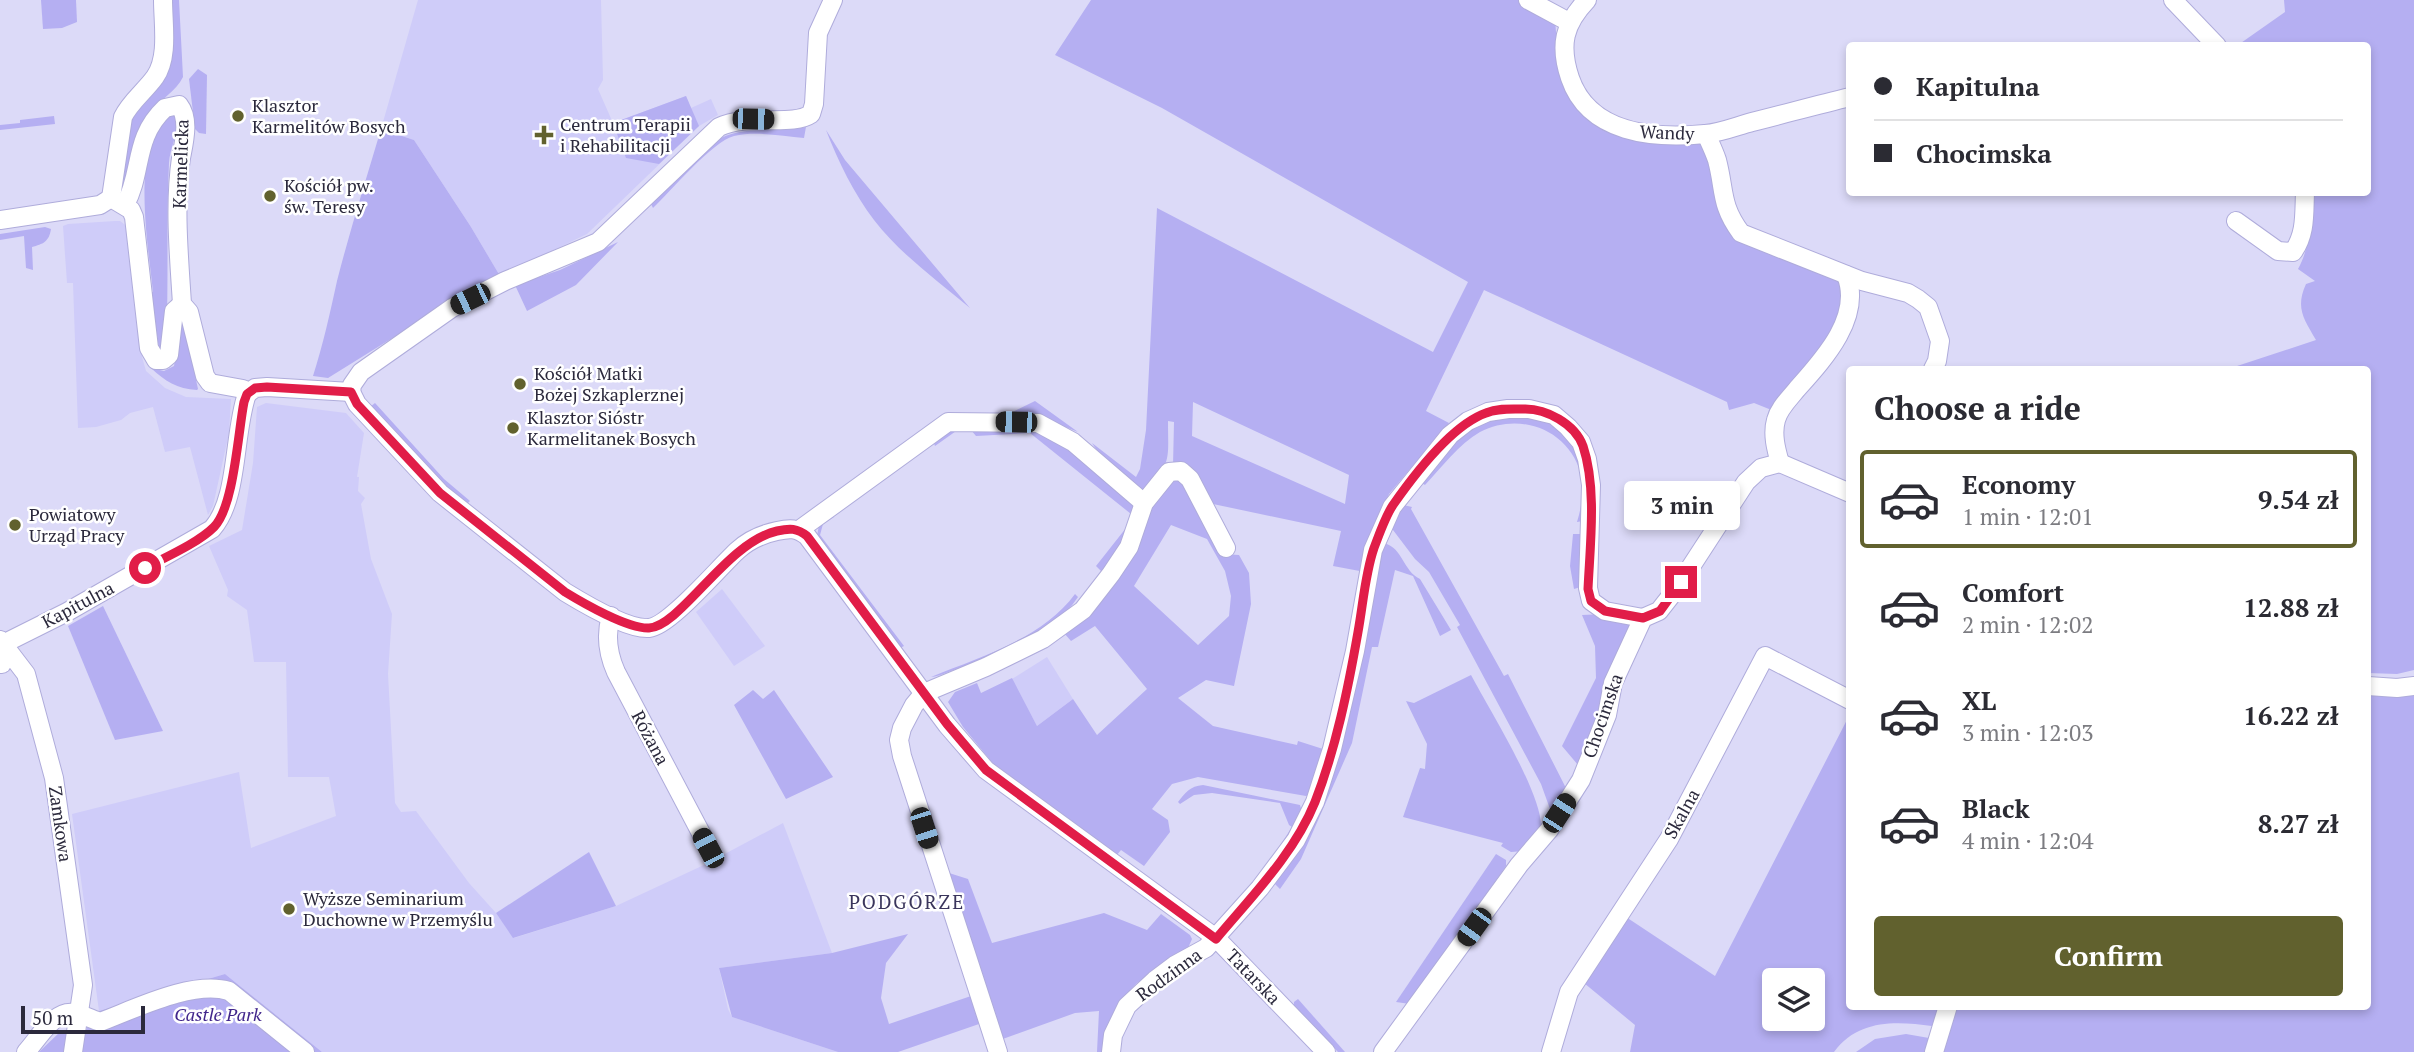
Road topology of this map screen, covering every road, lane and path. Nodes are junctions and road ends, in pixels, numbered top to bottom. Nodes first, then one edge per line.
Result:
1 (163, 0) edge
2 (832, 0) edge
3 (1528, 0) edge
4 (1587, 0) edge
5 (2173, 0) edge
6 (1569, 22) junction
7 (2213, 42) edge
8 (1846, 98) edge
9 (1706, 134) junction
10 (2305, 196) edge
11 (118, 202) junction
12 (0, 220) edge
13 (2236, 221) dead end
14 (1846, 275) junction
15 (181, 304) junction
16 (1934, 366) edge
17 (351, 392) junction
18 (247, 394) junction
19 (1780, 463) junction
20 (1846, 491) edge
21 (1144, 503) junction
22 (799, 530) junction
23 (1226, 548) dead end
24 (611, 616) junction
25 (1643, 618) junction
26 (1, 642) edge
27 (2371, 686) edge
28 (2414, 687) edge
29 (924, 694) junction
30 (1846, 698) edge
31 (712, 854) dead end
32 (1216, 939) junction
33 (1947, 1010) edge
34 (79, 1014) junction
35 (26, 1052) edge
36 (73, 1052) edge
37 (305, 1052) edge
38 (998, 1052) edge
39 (1111, 1052) edge
40 (1326, 1052) edge
41 (1383, 1052) edge
42 (1551, 1052) edge
43 (1934, 1052) edge

1 - 11 street
2 - 17 street
3 - 6 street
4 - 6 street
5 - 7 street
6 - 9 street, Wandy
8 - 9 street, Wandy
9 - 14 street
10 - 13 street
11 - 12 street
11 - 15 street, Karmelicka
11 - 15 street, Karmelicka
14 - 16 street
14 - 19 street
15 - 18 street, Karmelicka
17 - 18 street
17 - 24 street
18 - 26 street, Kapitulna
19 - 20 street
19 - 25 street, Chocimska
21 - 22 street
21 - 23 street
21 - 29 street
22 - 24 street
22 - 29 street, Tatarska
24 - 31 street, Różana
25 - 32 street, Rodzinna
25 - 41 street, Chocimska
26 - 34 street, Zamkowa
27 - 28 street
29 - 32 street, Tatarska
29 - 38 street
30 - 42 street, Skalna
32 - 39 street, Rodzinna
32 - 40 street, Tatarska
33 - 43 street
34 - 35 street
34 - 36 street, Zamkowa
34 - 37 street

